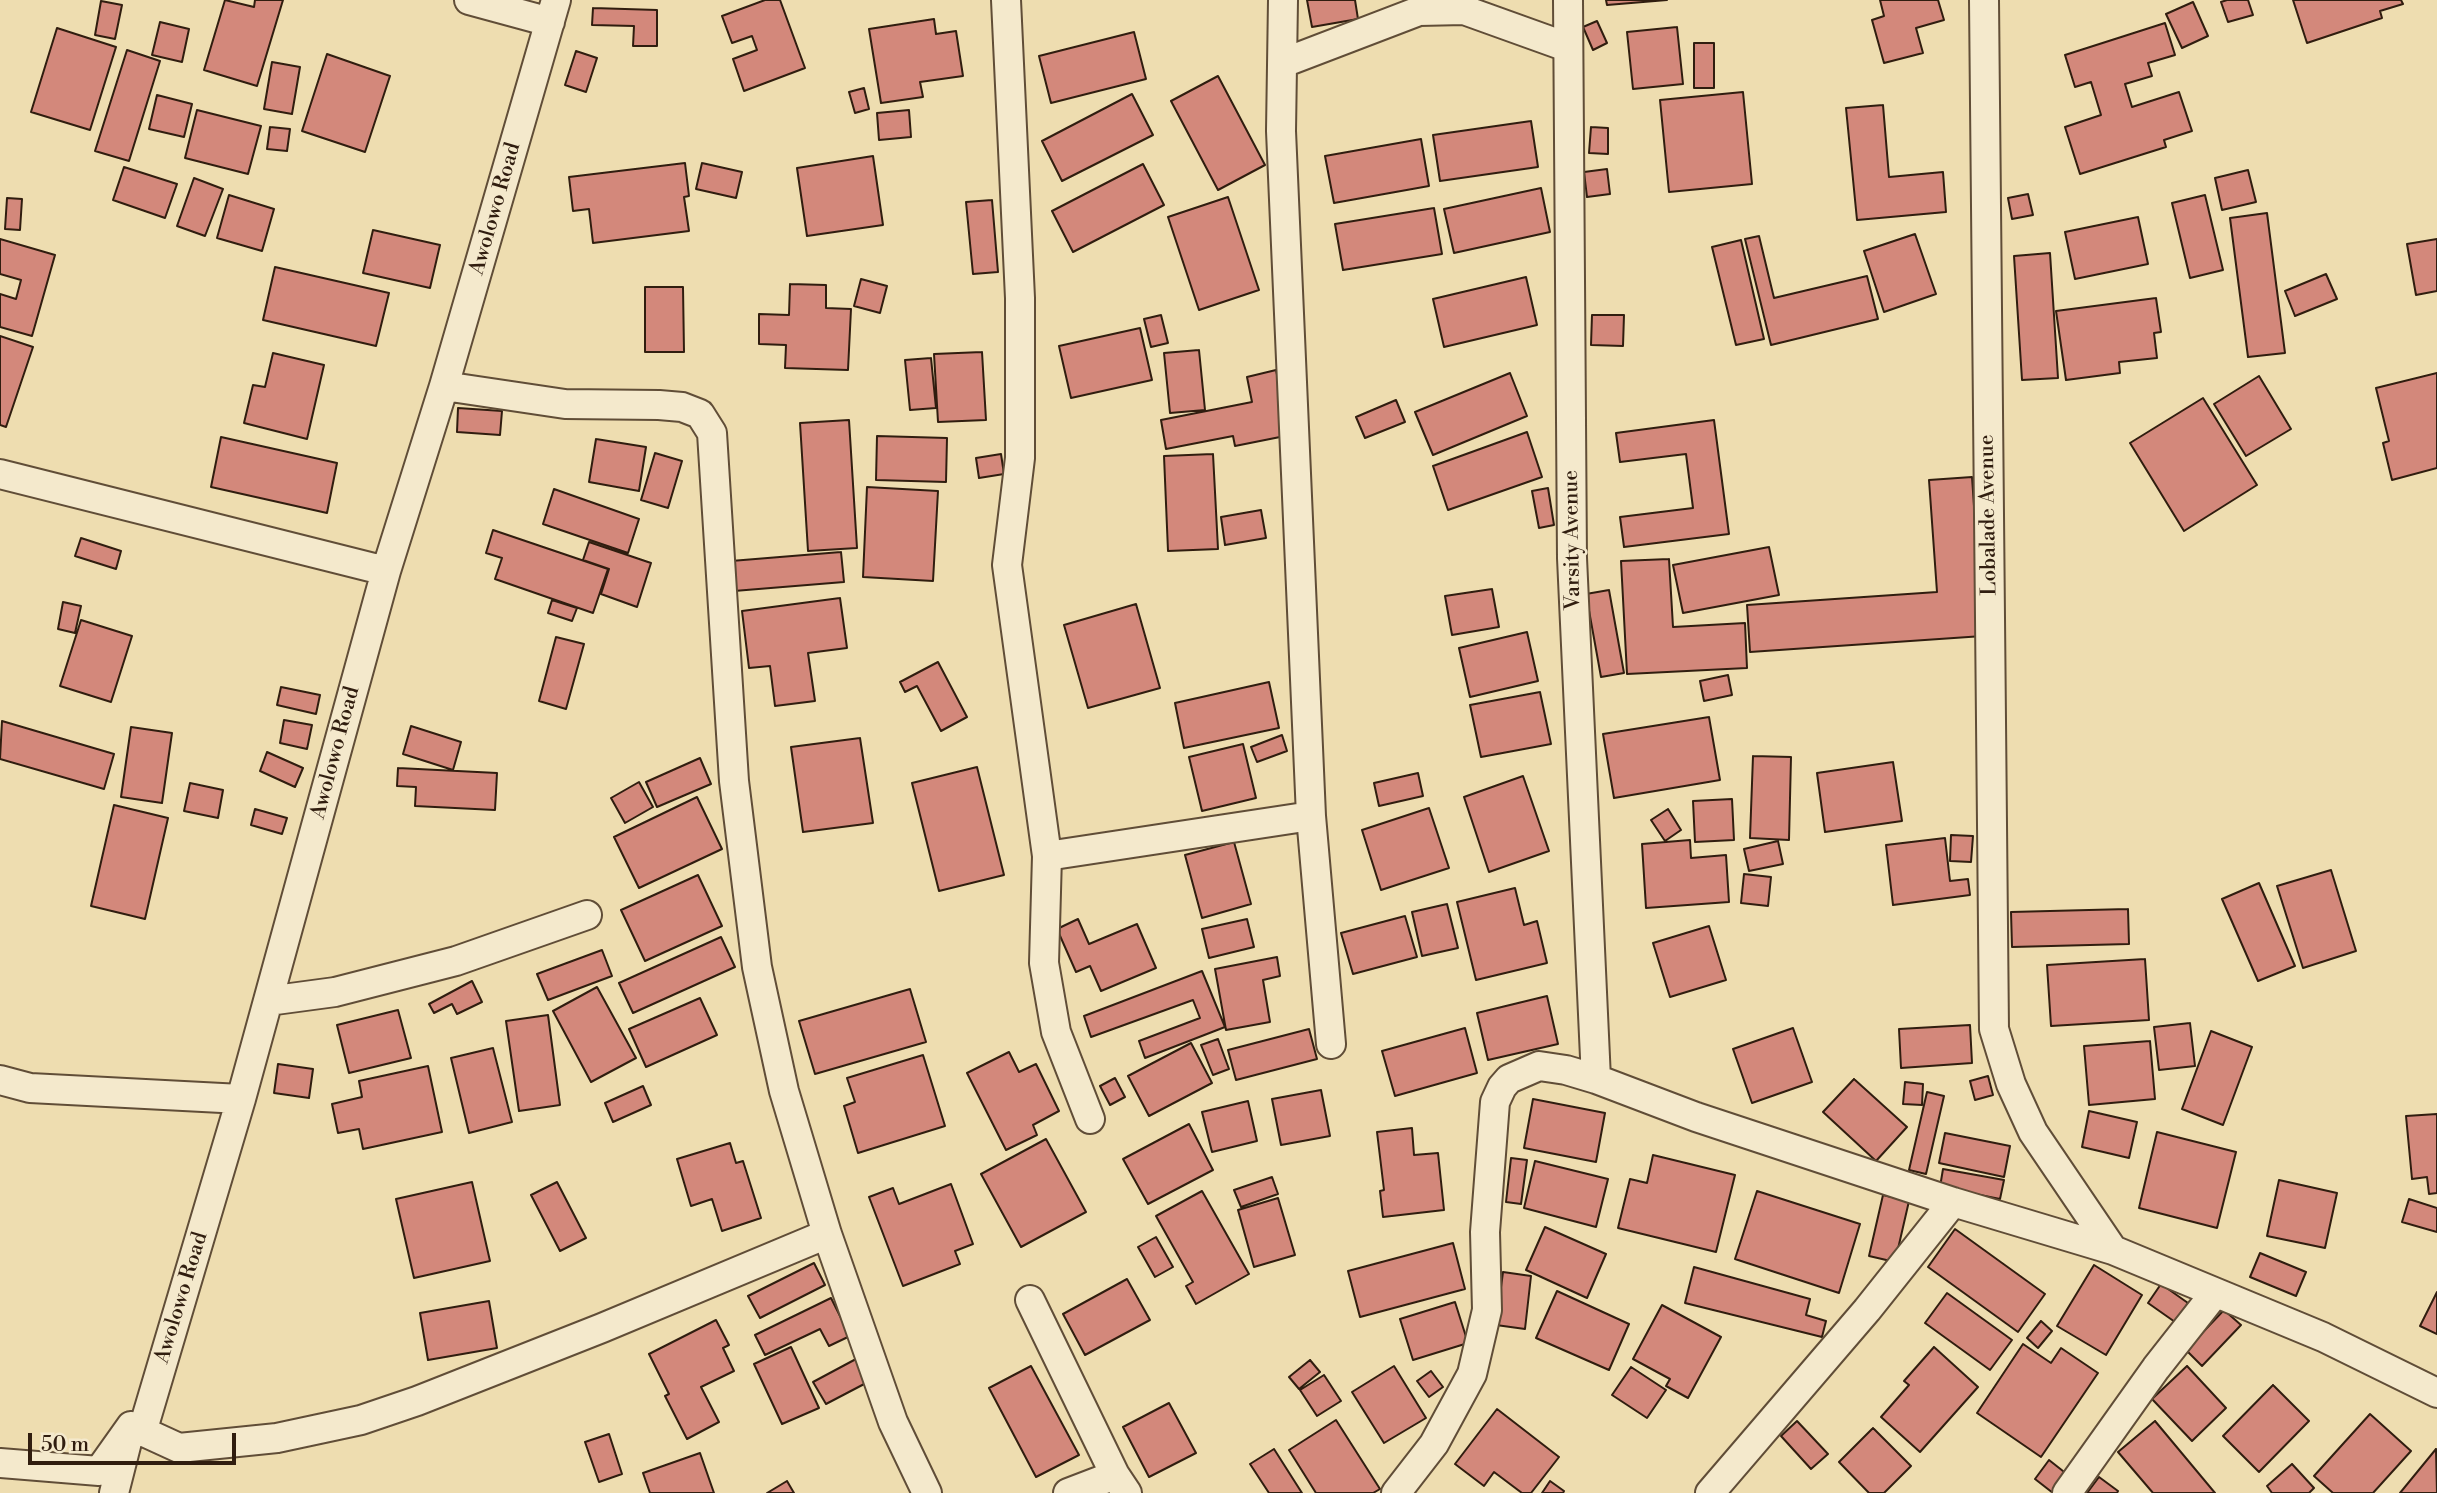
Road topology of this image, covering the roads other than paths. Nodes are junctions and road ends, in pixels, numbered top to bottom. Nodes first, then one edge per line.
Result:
1 (469, 0) edge
2 (1006, 0) edge
3 (1283, 0) edge
4 (1568, 0) edge
5 (1984, 0) edge
6 (553, 11) edge
7 (1567, 47) junction
8 (1283, 63) junction
9 (444, 386) junction
10 (0, 474) edge
11 (386, 571) junction
12 (1311, 816) junction
13 (1047, 856) junction
14 (587, 915) dead end
15 (268, 1001) junction
16 (1331, 1044) dead end
17 (1597, 1079) junction
18 (0, 1080) edge
19 (241, 1099) junction
20 (1090, 1119) dead end
21 (1953, 1202) junction
22 (827, 1234) junction
23 (2113, 1250) junction
24 (2215, 1293) junction
25 (1030, 1300) dead end
26 (2437, 1393) edge
27 (131, 1426) junction
28 (0, 1463) edge
29 (1121, 1484) edge
30 (114, 1493) edge
31 (927, 1493) edge
32 (1068, 1493) edge
33 (1396, 1493) edge
34 (1710, 1493) edge
35 (2067, 1493) edge

1 - 6 street
2 - 13 street
3 - 8 street
4 - 7 street, Varsity Avenue
5 - 23 street, Lobalade Avenue
6 - 9 street, Awolowo Road
7 - 8 street
7 - 17 street, Varsity Avenue
8 - 12 street
9 - 11 street, Awolowo Road
9 - 22 street
10 - 11 street
11 - 15 street, Awolowo Road
12 - 13 street
12 - 16 street
13 - 20 street
14 - 15 street
15 - 19 street, Awolowo Road
17 - 21 street
17 - 33 street
18 - 19 street
19 - 27 street, Awolowo Road
21 - 23 street
21 - 34 street
22 - 27 street
22 - 31 street
23 - 24 street
24 - 26 street
24 - 35 street
25 - 29 street
27 - 28 street
27 - 30 street
29 - 32 street

